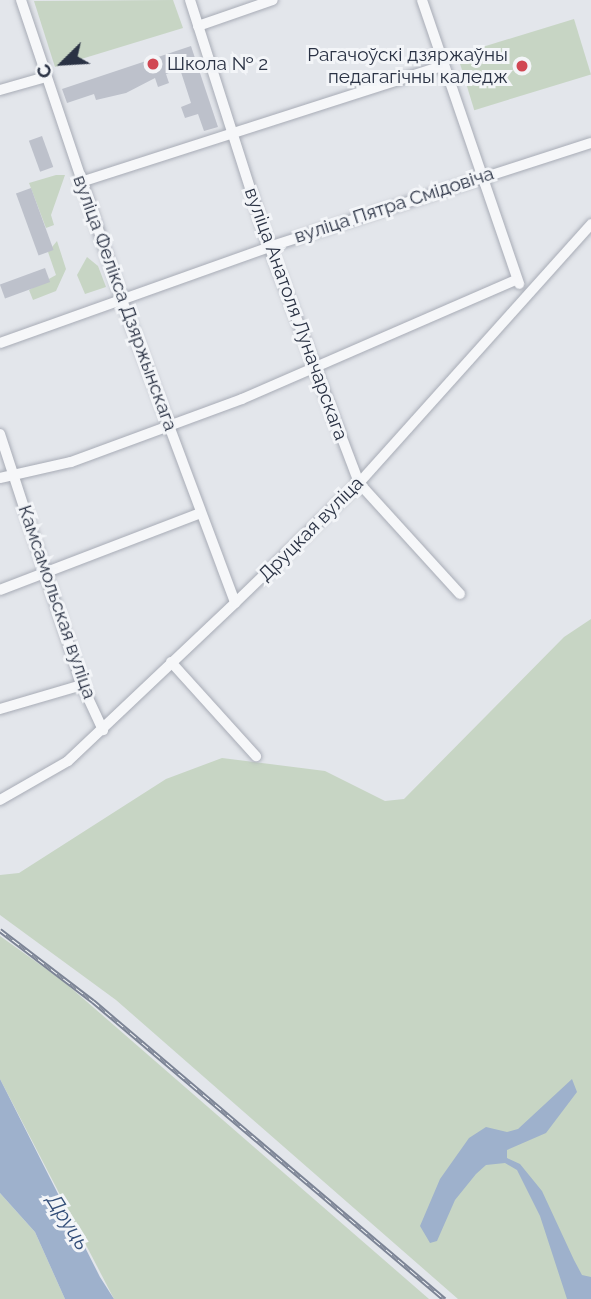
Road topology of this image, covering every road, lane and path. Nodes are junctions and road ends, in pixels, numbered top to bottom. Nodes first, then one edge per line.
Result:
1 (21, 0) edge
2 (190, 0) edge
3 (273, 0) edge
4 (422, 0) edge
5 (198, 26) junction
6 (443, 66) junction
7 (46, 77) junction
8 (0, 90) edge
9 (233, 132) junction
10 (591, 143) edge
11 (479, 176) junction
12 (81, 182) junction
13 (591, 225) edge
14 (269, 247) junction
15 (516, 280) junction
16 (524, 294) junction
17 (122, 300) junction
18 (0, 343) edge
19 (313, 365) junction
20 (169, 426) junction
21 (0, 434) edge
22 (13, 473) junction
23 (0, 478) edge
24 (359, 482) junction
25 (198, 514) junction
26 (48, 574) junction
27 (0, 590) edge
28 (460, 594) dead end
29 (235, 603) junction
30 (171, 662) junction
31 (82, 685) junction
32 (0, 709) edge
33 (103, 730) junction
34 (256, 756) dead end
35 (0, 800) edge

1 - 7 street, вуліца Фелікса Дзяржынскага
2 - 5 street, вуліца Анатоля Луначарскага
3 - 5 street
4 - 6 street
5 - 9 street, вуліца Анатоля Луначарскага
6 - 9 street
6 - 11 street
7 - 8 street
7 - 12 street, вуліца Фелікса Дзяржынскага
9 - 12 street
9 - 14 street, вуліца Анатоля Луначарскага
10 - 11 street, вуліца Пятра Смідовіча
11 - 14 street, вуліца Пятра Смідовіча
11 - 15 street
12 - 17 street, вуліца Фелікса Дзяржынскага
13 - 16 street, Друцкая вуліца
14 - 17 street, вуліца Пятра Смідовіча
14 - 19 street, вуліца Анатоля Луначарскага
15 - 16 street
15 - 19 street
16 - 24 street, Друцкая вуліца
17 - 18 street, вуліца Пятра Смідовіча
17 - 20 street, вуліца Фелікса Дзяржынскага
19 - 20 street
19 - 24 street, вуліца Анатоля Луначарскага
20 - 22 street
20 - 25 street, вуліца Фелікса Дзяржынскага
21 - 22 street, Камсамольская вуліца
22 - 23 street
22 - 26 street, Камсамольская вуліца
24 - 28 street, вуліца Анатоля Луначарскага
24 - 29 street, Друцкая вуліца
25 - 26 street
25 - 29 street, вуліца Фелікса Дзяржынскага
26 - 27 street
26 - 31 street, Камсамольская вуліца
29 - 30 street, Друцкая вуліца
30 - 33 street, Друцкая вуліца
30 - 34 street
31 - 32 street
31 - 33 street, Камсамольская вуліца
33 - 35 street, Друцкая вуліца

